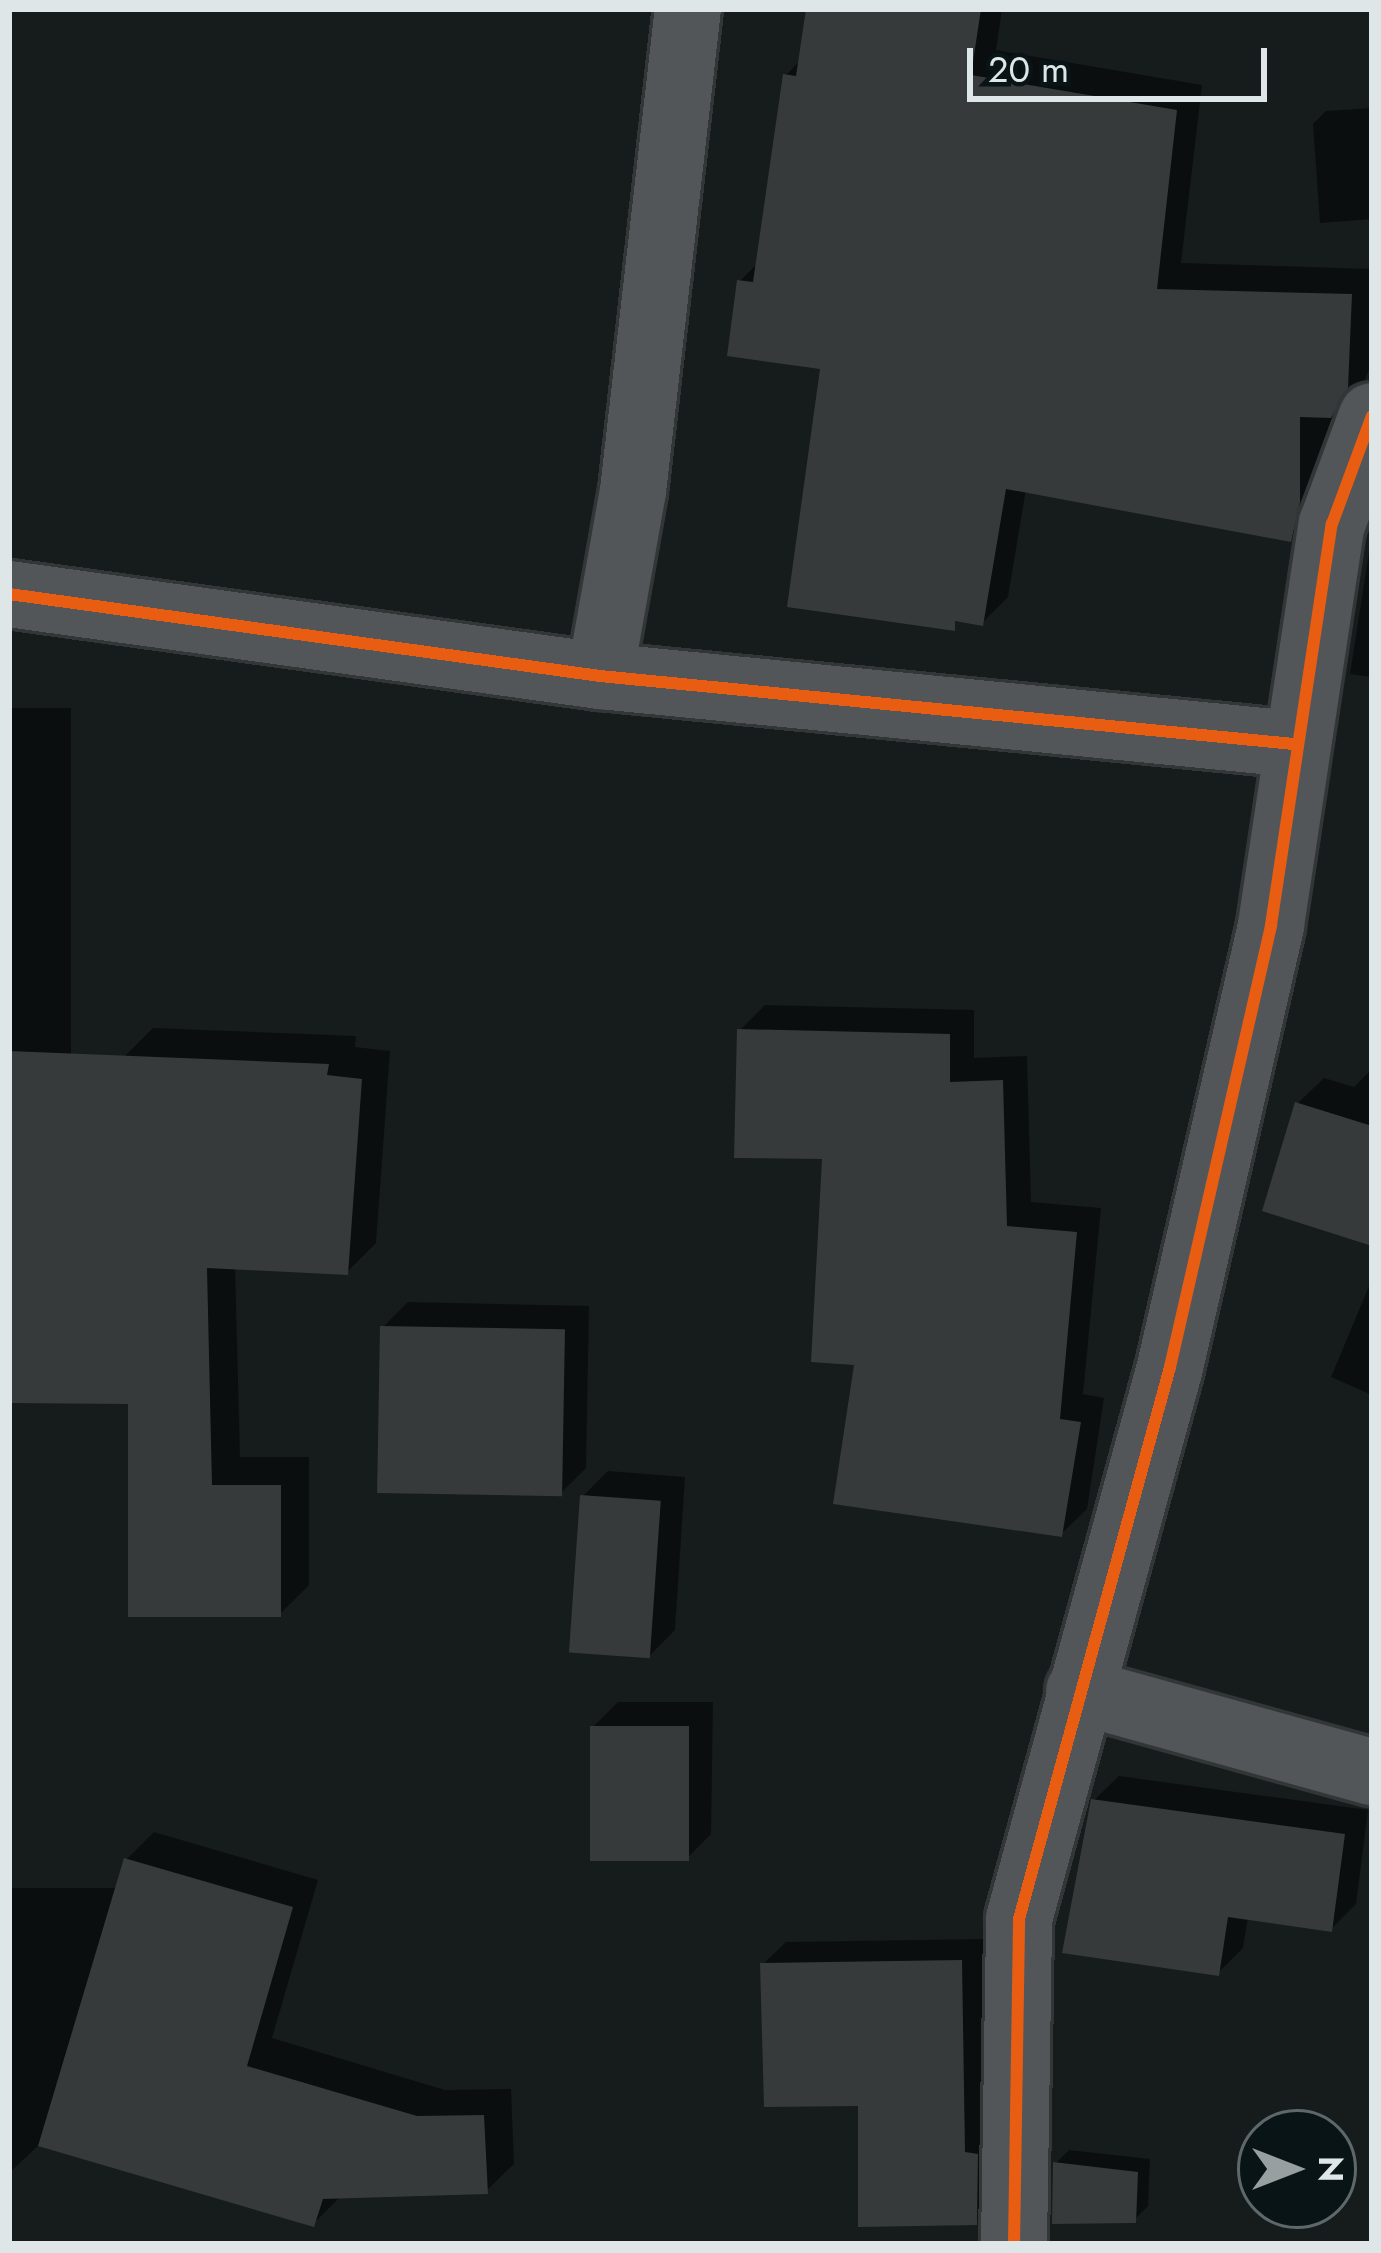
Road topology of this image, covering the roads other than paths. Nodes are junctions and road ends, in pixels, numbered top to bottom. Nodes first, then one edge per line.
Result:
1 (688, 9) edge
2 (1372, 416) edge
3 (9, 594) edge
4 (600, 676) junction
5 (1294, 744) junction
6 (1079, 1691) junction
7 (1372, 1772) edge
8 (1014, 2244) edge

1 - 4 street
2 - 5 street
3 - 4 street
4 - 5 street
5 - 6 street
6 - 7 street
6 - 8 street

